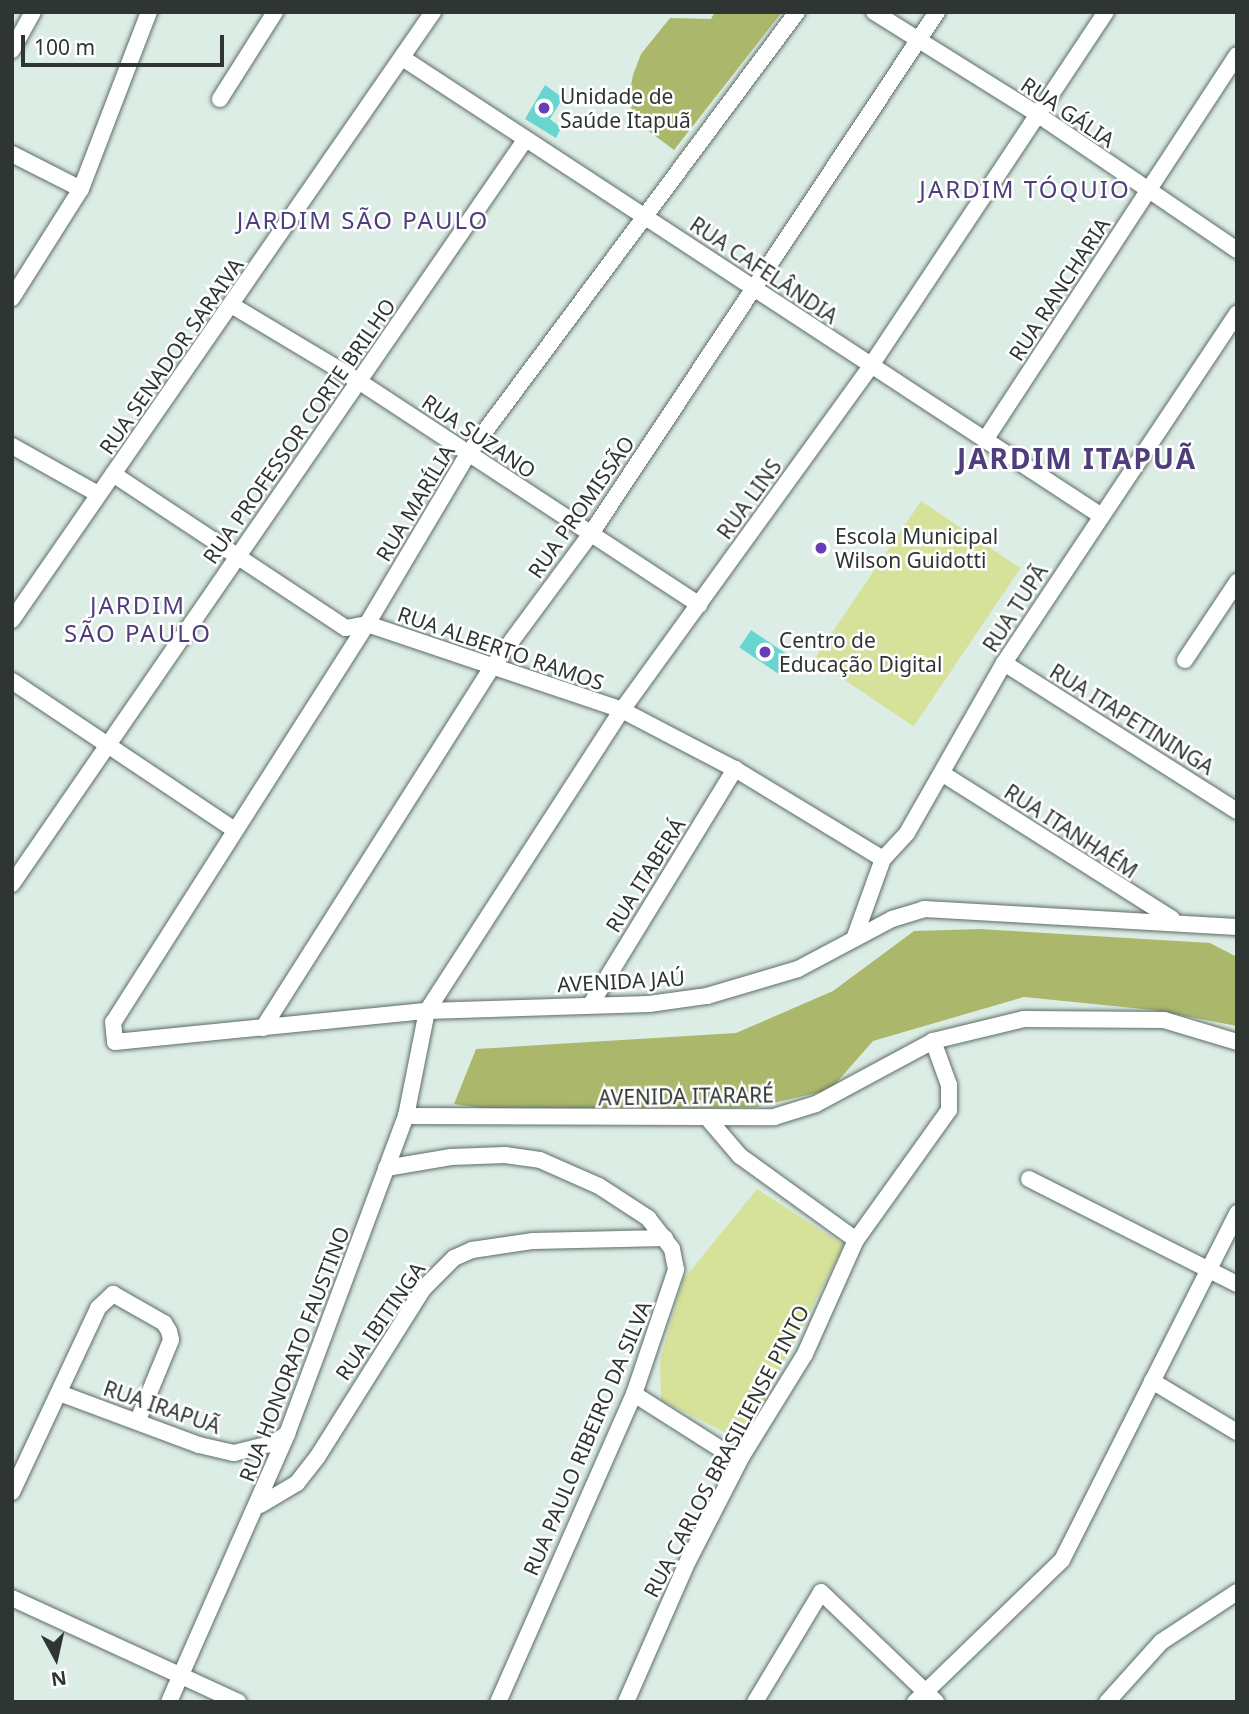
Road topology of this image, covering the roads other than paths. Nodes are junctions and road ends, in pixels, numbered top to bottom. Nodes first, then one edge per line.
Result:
1 (33, 12) edge
2 (149, 12) edge
3 (275, 12) edge
4 (433, 12) edge
5 (797, 12) edge
6 (874, 12) edge
7 (937, 12) edge
8 (1106, 12) edge
9 (917, 41) junction
10 (12, 50) edge
11 (1237, 55) edge
12 (404, 59) junction
13 (220, 99) dead end
14 (1037, 114) junction
15 (525, 139) junction
16 (12, 154) edge
17 (81, 189) junction
18 (1148, 192) junction
19 (645, 214) junction
20 (1237, 250) edge
21 (753, 289) junction
22 (12, 298) edge
23 (233, 306) junction
24 (1237, 314) edge
25 (870, 367) junction
26 (360, 382) junction
27 (985, 440) junction
28 (12, 446) edge
29 (468, 454) junction
30 (113, 474) junction
31 (96, 492) junction
32 (1100, 515) junction
33 (590, 535) junction
34 (238, 556) junction
35 (1237, 582) edge
36 (699, 605) junction
37 (12, 620) edge
38 (367, 624) junction
39 (1185, 660) dead end
40 (1004, 663) junction
41 (494, 666) junction
42 (12, 681) edge
43 (622, 710) junction
44 (108, 744) junction
45 (735, 769) junction
46 (943, 774) junction
47 (1237, 811) edge
48 (233, 829) junction
49 (883, 859) junction
50 (12, 884) edge
51 (1177, 922) junction
52 (1237, 927) edge
53 (854, 939) junction
54 (590, 1004) junction
55 (427, 1011) junction
56 (263, 1028) junction
57 (933, 1041) junction
58 (115, 1042) joint
59 (1237, 1042) edge
60 (406, 1116) junction
61 (710, 1121) junction
62 (386, 1168) junction
63 (1029, 1178) dead end
64 (1237, 1213) edge
65 (665, 1238) junction
66 (856, 1240) junction
67 (1210, 1269) junction
68 (1237, 1284) edge
69 (1152, 1381) junction
70 (62, 1394) junction
71 (634, 1394) junction
72 (138, 1420) junction
73 (1237, 1432) edge
74 (287, 1434) junction
75 (742, 1456) junction
76 (12, 1492) edge
77 (260, 1505) junction
78 (1237, 1592) edge
79 (12, 1598) edge
80 (181, 1675) junction
81 (926, 1698) edge
82 (169, 1702) edge
83 (238, 1702) edge
84 (498, 1702) edge
85 (626, 1702) edge
86 (755, 1702) edge
87 (1107, 1702) edge

1 - 10 street
2 - 17 street
3 - 13 street
4 - 12 street, RUA SENADOR SARAIVA
5 - 19 street, RUA MARÍLIA
6 - 9 street, RUA GÁLIA
7 - 9 street, RUA PROMISSÃO
8 - 14 street, RUA LINS
9 - 14 street, RUA GÁLIA
9 - 21 street, RUA PROMISSÃO
11 - 18 street, RUA RANCHARIA
12 - 15 street, RUA CAFELÂNDIA
12 - 23 street, RUA SENADOR SARAIVA
14 - 18 street, RUA GÁLIA
14 - 25 street, RUA LINS
15 - 19 street, RUA CAFELÂNDIA
15 - 26 street, RUA PROFESSOR CORTE BRILHO
16 - 17 street
17 - 22 street
18 - 20 street, RUA GÁLIA
18 - 27 street, RUA RANCHARIA
19 - 21 street, RUA CAFELÂNDIA
19 - 29 street, RUA MARÍLIA
21 - 25 street, RUA CAFELÂNDIA
21 - 33 street, RUA PROMISSÃO
23 - 26 street, RUA SUZANO
23 - 30 street, RUA SENADOR SARAIVA
24 - 32 street, RUA TUPÃ
25 - 27 street, RUA CAFELÂNDIA
25 - 36 street, RUA LINS
26 - 29 street, RUA SUZANO
26 - 34 street, RUA PROFESSOR CORTE BRILHO
27 - 32 street, RUA CAFELÂNDIA
28 - 31 street
29 - 33 street, RUA SUZANO
29 - 38 street, RUA MARÍLIA
30 - 31 street, RUA SENADOR SARAIVA
30 - 34 street, RUA ALBERTO RAMOS
31 - 37 street, RUA SENADOR SARAIVA
32 - 40 street, RUA TUPÃ
33 - 36 street, RUA SUZANO
33 - 41 street, RUA PROMISSÃO
34 - 38 street, RUA ALBERTO RAMOS
34 - 44 street, RUA PROFESSOR CORTE BRILHO
35 - 39 street
36 - 43 street, RUA LINS
38 - 41 street, RUA ALBERTO RAMOS
38 - 48 street, RUA MARÍLIA
40 - 46 street, RUA TUPÃ
40 - 47 street, RUA ITAPETININGA
41 - 43 street, RUA ALBERTO RAMOS
41 - 56 street, RUA PROMISSÃO
42 - 44 street
43 - 45 street, RUA ALBERTO RAMOS
43 - 55 street, RUA LINS
44 - 48 street
44 - 50 street, RUA PROFESSOR CORTE BRILHO
45 - 49 street, RUA ALBERTO RAMOS
45 - 54 street, RUA ITABERÁ
46 - 49 street, RUA TUPÃ
46 - 51 street, RUA ITANHAÉM
48 - 58 street, RUA MARÍLIA
49 - 53 street, RUA TUPÃ
51 - 52 street, AVENIDA JAÚ
51 - 53 street, AVENIDA JAÚ
53 - 54 street, AVENIDA JAÚ
54 - 55 street, AVENIDA JAÚ
55 - 56 street, AVENIDA JAÚ
55 - 60 street, RUA HONORATO FAUSTINO
56 - 58 street, AVENIDA JAÚ
57 - 59 street, AVENIDA ITARARÉ
57 - 61 street, AVENIDA ITARARÉ
57 - 66 street, RUA CARLOS BRASILIENSE PINTO
60 - 61 street, AVENIDA ITARARÉ
60 - 62 street, RUA HONORATO FAUSTINO
61 - 66 street
62 - 65 street, RUA PAULO RIBEIRO DA SILVA
62 - 74 street, RUA HONORATO FAUSTINO
63 - 67 street
64 - 67 street
65 - 71 street, RUA PAULO RIBEIRO DA SILVA
65 - 77 street, RUA IBITINGA
66 - 75 street, RUA CARLOS BRASILIENSE PINTO
67 - 68 street
67 - 69 street
69 - 73 street
69 - 81 street
70 - 72 street, RUA IRAPUÃ
70 - 72 street
70 - 76 street
71 - 75 street
71 - 84 street, RUA PAULO RIBEIRO DA SILVA
72 - 74 street, RUA IRAPUÃ
74 - 77 street, RUA HONORATO FAUSTINO
75 - 85 street, RUA CARLOS BRASILIENSE PINTO
77 - 80 street, RUA HONORATO FAUSTINO
78 - 87 street
79 - 80 street
80 - 82 street, RUA HONORATO FAUSTINO
80 - 83 street
81 - 86 street

